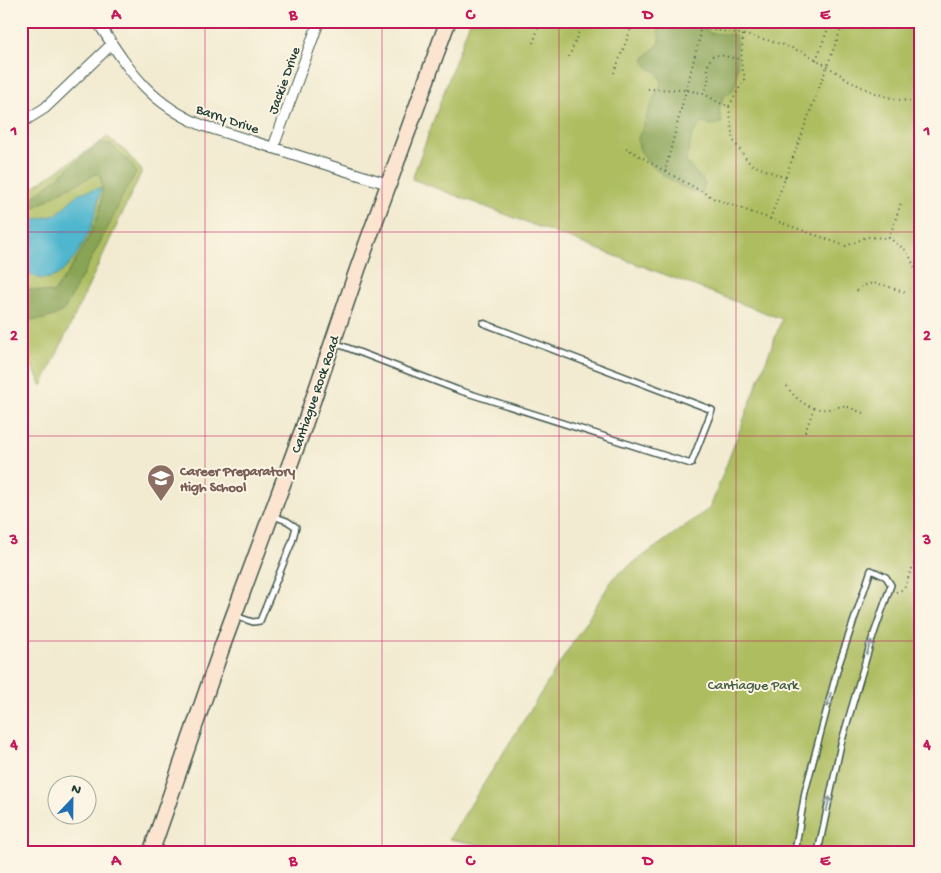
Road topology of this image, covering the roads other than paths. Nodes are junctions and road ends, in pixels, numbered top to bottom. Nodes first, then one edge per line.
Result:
1 (97, 21) edge
2 (319, 21) edge
3 (448, 21) edge
4 (112, 44) junction
5 (21, 124) edge
6 (273, 148) junction
7 (388, 184) junction
8 (483, 323) dead end
9 (332, 342) junction
10 (270, 515) junction
11 (234, 616) junction
12 (151, 852) edge
13 (795, 852) edge
14 (818, 852) edge

1 - 4 street, Barry Drive
2 - 6 street, Jackie Drive
3 - 7 main road, Cantiague Rock Road
4 - 5 street
4 - 6 street, Barry Drive
6 - 7 street, Barry Drive
7 - 9 main road, Cantiague Rock Road
8 - 9 lane
9 - 10 main road, Cantiague Rock Road
10 - 11 main road, Cantiague Rock Road
10 - 11 lane
11 - 12 main road, Cantiague Rock Road
14 -> 13 lane

